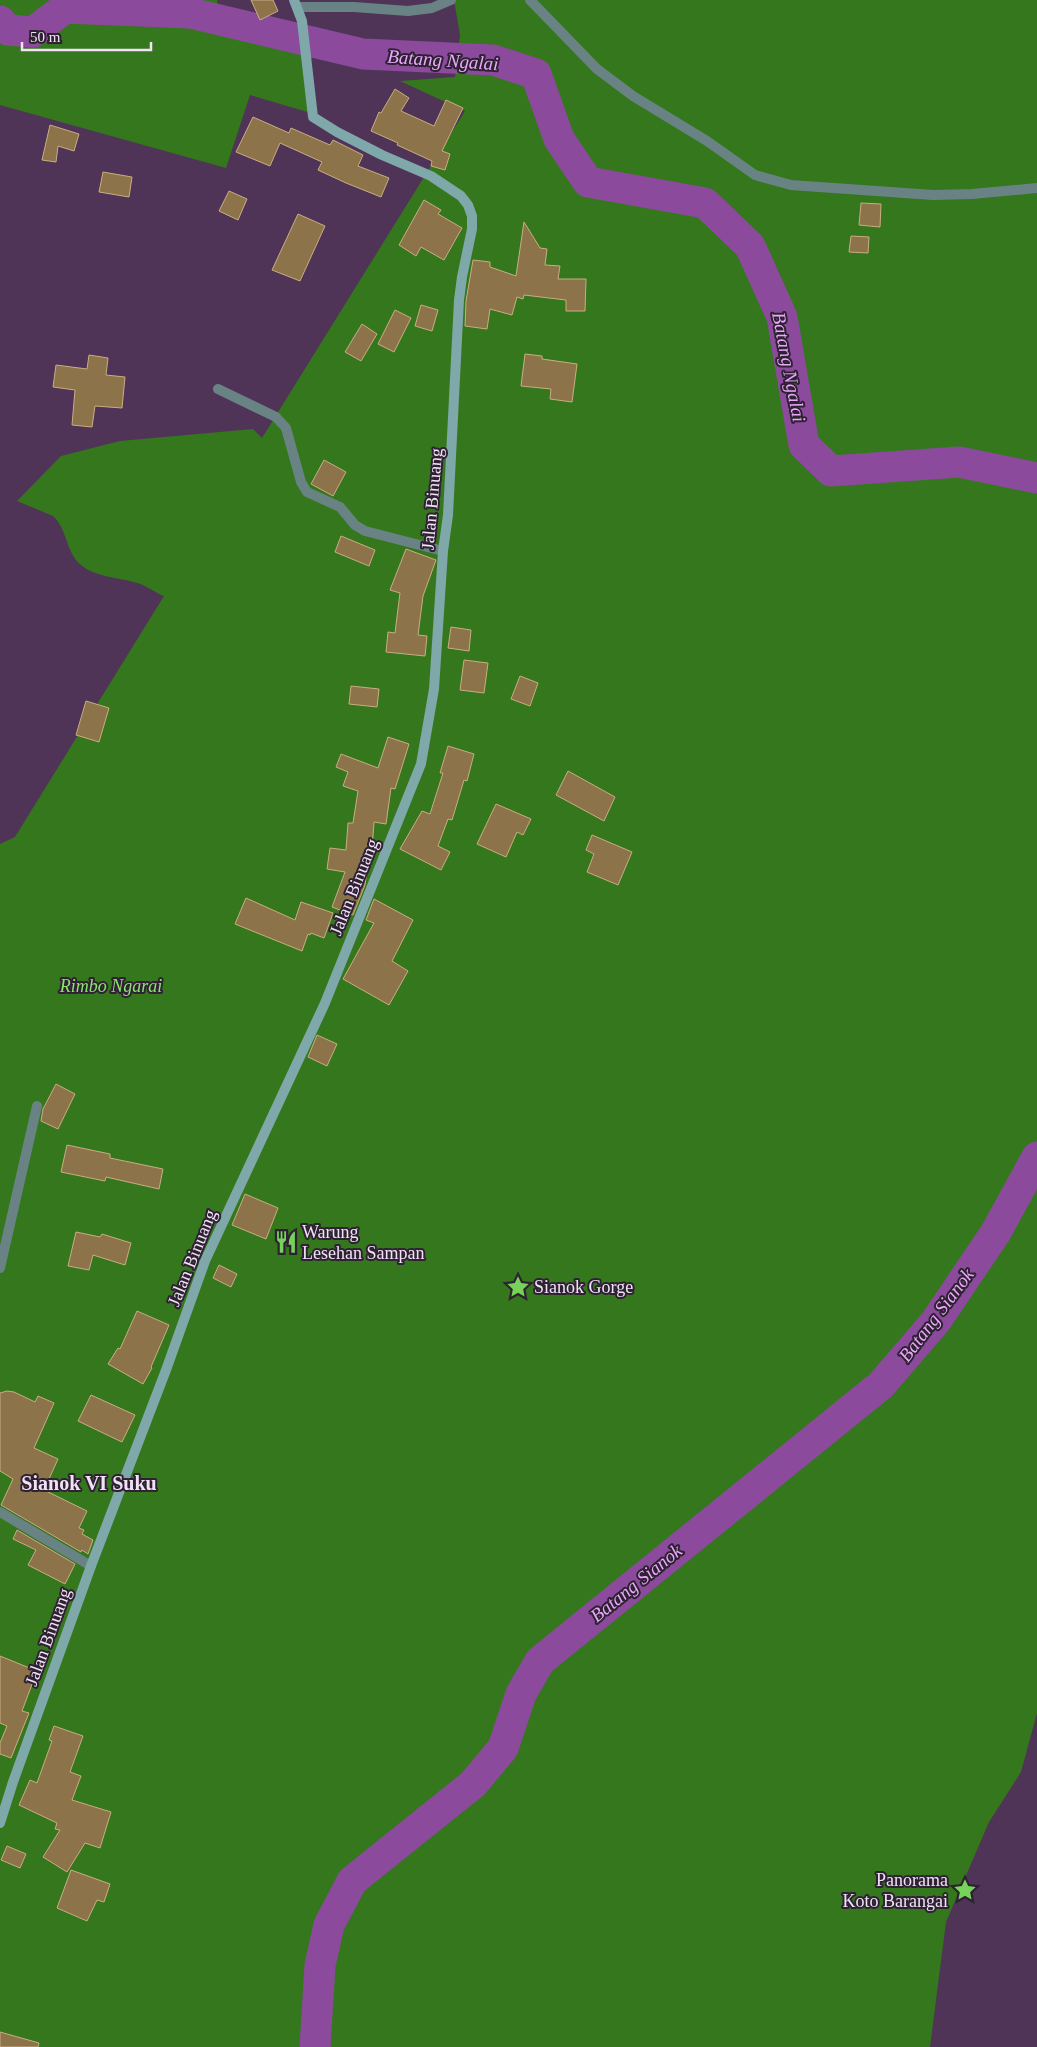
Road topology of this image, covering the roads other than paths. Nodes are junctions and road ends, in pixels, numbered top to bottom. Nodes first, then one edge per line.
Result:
1 (451, 0) edge
2 (530, 0) edge
3 (296, 4) edge
4 (1037, 188) edge
5 (218, 389) dead end
6 (444, 551) junction
7 (37, 1106) dead end
8 (0, 1268) edge
9 (0, 1512) edge
10 (91, 1566) junction
11 (0, 1823) edge

1 - 3 street
2 - 4 street
3 - 6 main road, Jalan Binuang
5 - 6 street
6 - 10 main road, Jalan Binuang
7 - 8 street
9 - 10 street
10 - 11 main road, Jalan Binuang

